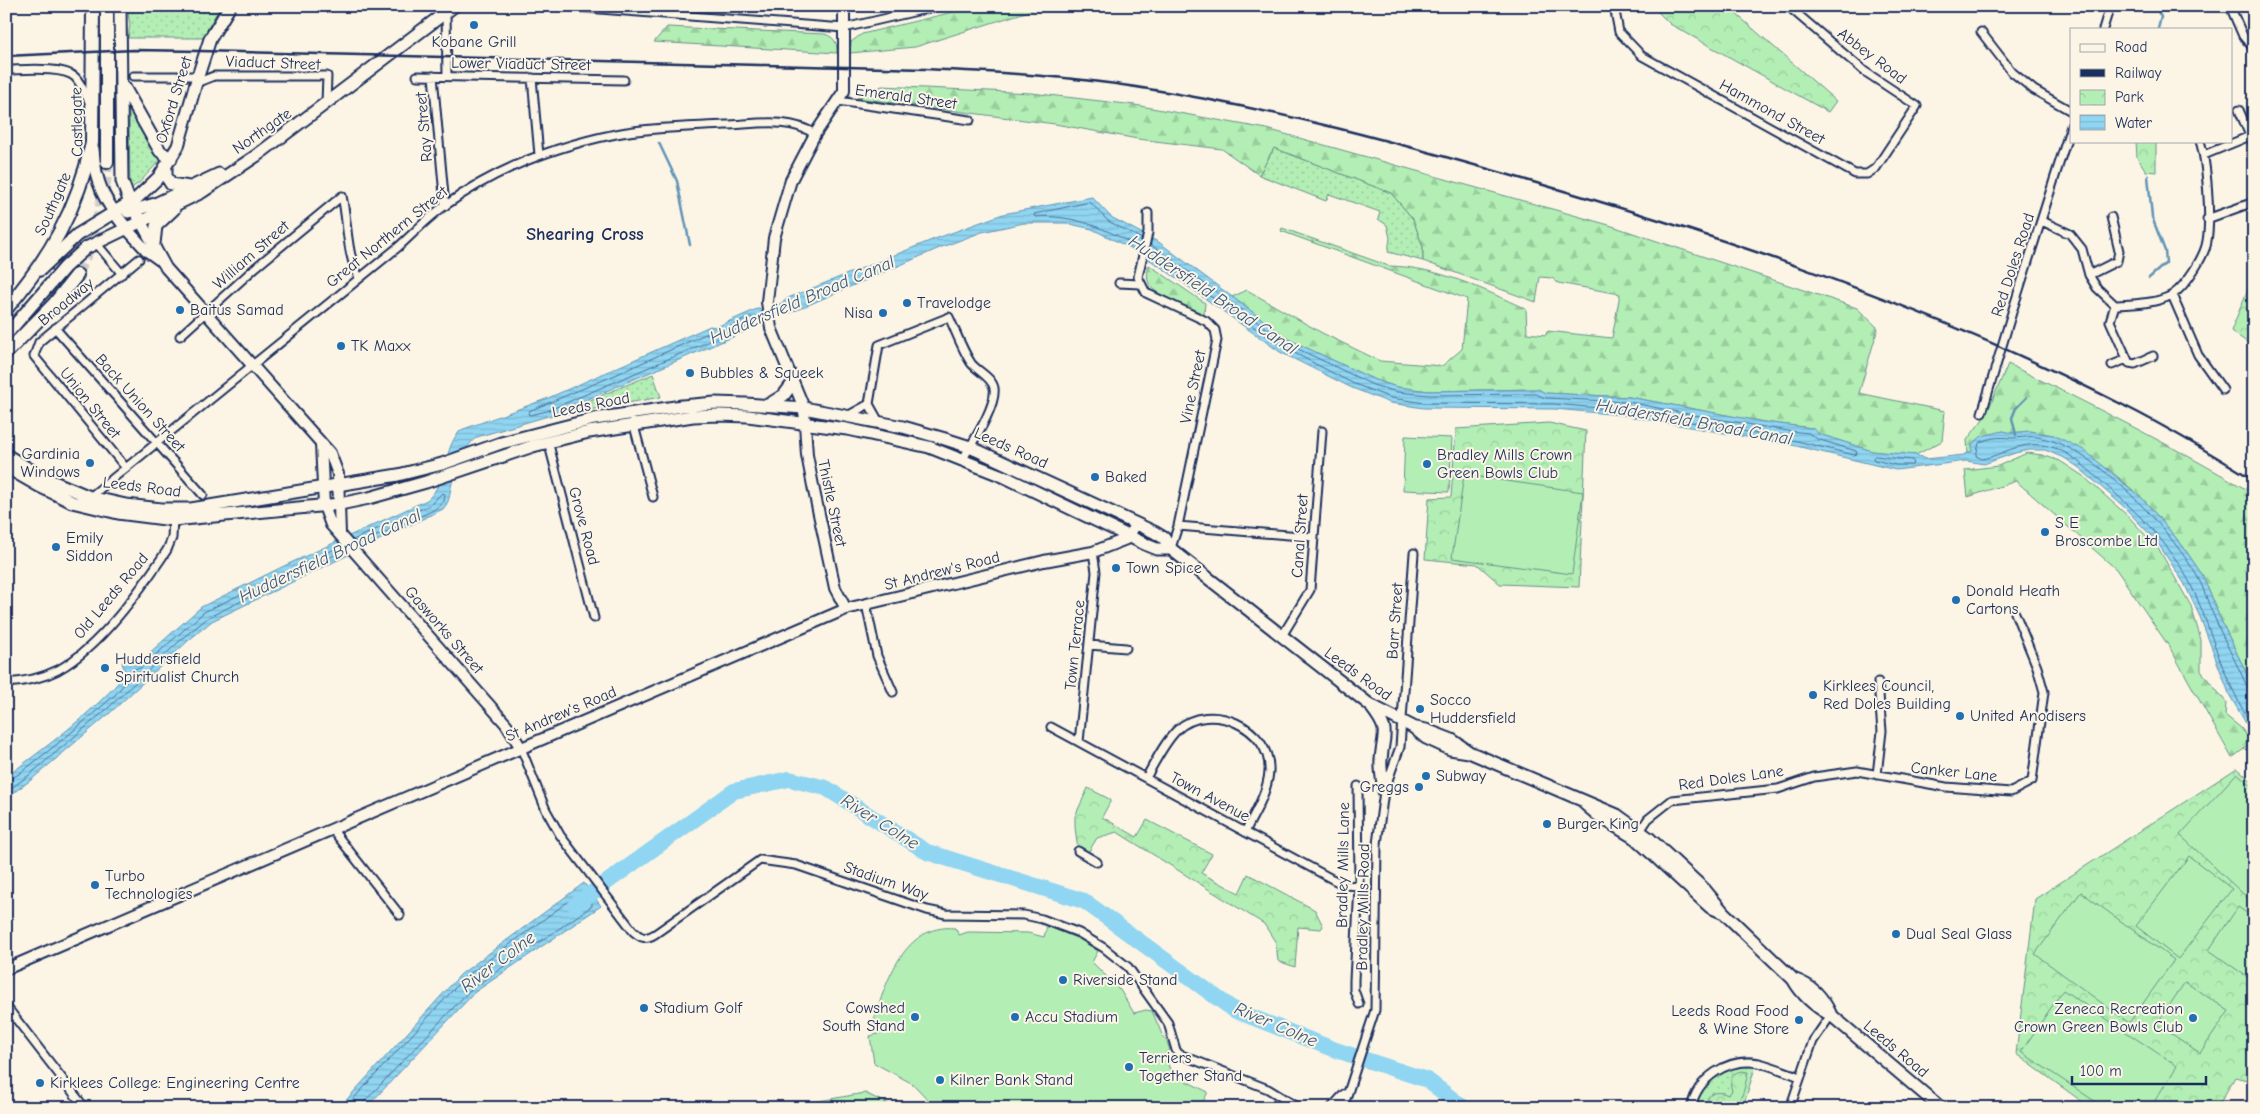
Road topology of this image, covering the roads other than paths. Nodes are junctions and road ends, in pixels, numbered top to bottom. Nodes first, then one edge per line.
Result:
1 (93, 6) edge
2 (107, 6) edge
3 (120, 6) edge
4 (230, 6) edge
5 (561, 6) edge
6 (844, 6) edge
7 (939, 6) edge
8 (1614, 6) edge
9 (1788, 6) edge
10 (2110, 6) edge
11 (2230, 6) edge
12 (450, 9) edge
13 (622, 9) edge
14 (844, 28) junction
15 (2103, 28) edge
16 (1981, 32) dead end
17 (2254, 49) edge
18 (6, 70) edge
19 (133, 76) dead end
20 (417, 76) dead end
21 (433, 76) junction
22 (447, 76) junction
23 (532, 78) junction
24 (196, 80) junction
25 (624, 80) dead end
26 (121, 81) junction
27 (838, 102) junction
28 (326, 104) junction
29 (1917, 106) joint
30 (93, 109) junction
31 (2070, 110) edge
32 (2239, 110) dead end
33 (970, 120) dead end
34 (2070, 129) edge
35 (815, 134) junction
36 (2250, 136) junction
37 (2200, 142) edge
38 (92, 143) junction
39 (2254, 144) edge
40 (539, 155) junction
41 (2204, 155) junction
42 (107, 162) tunnel mouth
43 (169, 164) junction
44 (241, 166) junction
45 (189, 187) junction
46 (183, 201) junction
47 (2251, 203) dead end
48 (445, 206) junction
49 (135, 211) junction
50 (114, 212) junction
51 (1148, 212) dead end
52 (2111, 217) dead end
53 (2207, 219) junction
54 (2042, 220) junction
55 (126, 228) junction
56 (96, 243) junction
57 (154, 244) junction
58 (140, 259) dead end
59 (162, 262) junction
60 (35, 274) junction
61 (122, 274) junction
62 (77, 275) tunnel mouth
63 (2089, 275) junction
64 (359, 277) junction
65 (1119, 283) dead end
66 (1140, 284) junction
67 (2172, 294) junction
68 (2115, 305) junction
69 (6, 309) edge
70 (206, 313) junction
71 (55, 328) junction
72 (6, 336) edge
73 (180, 336) dead end
74 (6, 353) edge
75 (34, 356) joint
76 (2153, 356) dead end
77 (2127, 359) junction
78 (251, 365) junction
79 (2112, 365) dead end
80 (793, 383) junction
81 (2223, 390) dead end
82 (869, 404) junction
83 (768, 405) junction
84 (804, 408) junction
85 (1982, 412) dead end
86 (846, 416) junction
87 (632, 419) junction
88 (879, 422) junction
89 (806, 424) junction
90 (1322, 431) dead end
91 (156, 442) junction
92 (548, 442) junction
93 (321, 444) junction
94 (970, 447) junction
95 (6, 455) edge
96 (964, 459) junction
97 (6, 467) edge
98 (126, 468) junction
99 (340, 485) junction
100 (324, 488) junction
101 (204, 495) dead end
102 (90, 497) junction
103 (653, 497) dead end
104 (340, 504) junction
105 (324, 506) junction
106 (170, 508) junction
107 (173, 520) junction
108 (1135, 523) junction
109 (1178, 526) junction
110 (340, 534) junction
111 (1130, 536) junction
112 (1313, 538) junction
113 (1171, 549) junction
114 (1093, 552) junction
115 (1414, 553) dead end
116 (835, 588) junction
117 (866, 604) junction
118 (846, 609) junction
119 (2015, 612) dead end
120 (594, 618) dead end
121 (824, 618) junction
122 (1282, 636) junction
123 (1089, 645) junction
124 (1126, 648) dead end
125 (1878, 682) dead end
126 (6, 683) edge
127 (894, 692) dead end
128 (1370, 705) junction
129 (1400, 722) junction
130 (1051, 727) dead end
131 (1079, 742) junction
132 (521, 748) junction
133 (1847, 772) joint
134 (1877, 775) junction
135 (1146, 778) junction
136 (1358, 786) dead end
137 (1384, 792) junction
138 (332, 829) junction
139 (1245, 832) junction
140 (1638, 834) junction
141 (1078, 851) dead end
142 (1097, 862) dead end
143 (1359, 886) junction
144 (400, 915) dead end
145 (6, 970) edge
146 (1359, 1004) dead end
147 (6, 1006) edge
148 (1831, 1015) junction
149 (1800, 1077) junction
150 (1346, 1092) junction
151 (85, 1108) edge
152 (1298, 1108) edge
153 (1331, 1108) edge
154 (1342, 1108) edge
155 (1691, 1108) edge
156 (1790, 1108) edge
157 (1941, 1108) edge

1 - 30 highway, Castlegate
2 - 42 highway, Castlegate
3 - 26 main road
4 - 24 main road, Oxford Street
5 - 13 street
6 - 14 street
7 - 14 street
8 - 29 street, Hammond Street
9 - 29 street, Abbey Road
10 - 15 street
11 - 17 street
12 - 22 street, Ray Street
12 - 28 main road, Northgate
13 - 14 street
14 - 27 street
16 - 31 street
18 - 30 street
19 - 24 street, Viaduct Street
20 - 21 street, Lower Viaduct Street
21 - 22 street, Lower Viaduct Street
21 - 48 street, Ray Street
22 - 23 street, Lower Viaduct Street
23 - 25 street, Lower Viaduct Street
23 - 40 street
24 - 28 street, Viaduct Street
24 - 43 main road, Oxford Street
26 - 43 main road
26 - 49 main road
27 - 33 street, Emerald Street
27 - 35 street, Thistle Street
28 - 44 main road, Northgate
30 - 38 highway, Castlegate
32 - 36 street
34 - 54 street, Red Doles Road
35 - 40 street, Great Northern Street
35 - 80 street, Thistle Street
36 - 39 street
36 - 41 street
37 - 41 street
38 - 50 main road, Castlegate
38 - 60 highway, Southgate
40 - 48 street, Great Northern Street
41 - 53 street
43 - 45 main road
43 - 49 main road, Oxford Street
44 - 45 main road
44 - 46 main road, Northgate
45 - 49 main road
46 - 49 main road, Northgate
46 - 57 main road
47 - 53 street
48 - 64 street, Great Northern Street
49 - 50 main road
49 - 55 main road, Northgate
49 - 57 street
50 - 55 main road, Castlegate
50 - 60 main road, Southgate
51 - 66 street
52 - 63 street
53 - 67 street
54 - 63 street
54 - 85 street, Red Doles Road
55 - 56 main road
55 - 59 street
56 - 61 street
56 - 72 main road
57 - 59 street
58 - 61 street, Broadway
59 - 70 street
60 - 69 highway, Southgate
61 - 71 street, Broadway
62 - 74 highway
63 - 68 street
64 - 70 street, William Street
64 - 78 street, Great Northern Street
65 - 66 street
66 - 109 street, Vine Street
67 - 68 street
67 - 81 street
68 - 77 street
70 - 73 street, William Street
70 - 78 street
71 - 75 street, Broadway
71 - 91 street, Back Union Street
75 - 98 street, Union Street
76 - 77 street
77 - 79 street
78 - 91 street, Great Northern Street
78 - 93 street
80 - 83 main road
80 - 84 street, Thistle Street
82 - 86 street
82 - 88 street
82 - 94 street
83 - 84 main road, Leeds Road
83 - 87 main road, Leeds Road
84 - 86 main road, Leeds Road
84 - 89 street, Thistle Street
86 - 88 main road, Leeds Road
87 - 89 main road, Leeds Road
87 - 92 main road, Leeds Road
87 - 99 main road, Leeds Road
87 - 103 street
88 - 94 main road, Leeds Road
89 - 96 main road, Leeds Road
89 - 116 street, Thistle Street
90 - 112 street, Canal Street
91 - 98 street, Great Northern Street
91 - 101 street, Back Union Street
92 - 104 main road, Leeds Road
92 - 120 street, Grove Road
93 - 99 street
93 - 100 street
94 - 96 street
94 - 108 main road, Leeds Road
95 - 102 main road, Leeds Road
96 - 111 main road, Leeds Road
97 - 107 main road, Leeds Road
98 - 102 street, Great Northern Street
99 - 100 main road, Leeds Road
99 - 104 street
100 - 105 street
100 - 106 main road, Leeds Road
102 - 106 main road, Leeds Road
104 - 105 main road, Leeds Road
104 - 110 street
105 - 107 main road, Leeds Road
105 - 110 street, Gasworks Street
106 - 107 street, Old Leeds Road
107 - 126 street, Old Leeds Road
108 - 111 street
108 - 113 main road, Leeds Road
109 - 112 street
109 - 113 street, Vine Street
110 - 132 street, Gasworks Street
111 - 113 main road, Leeds Road
111 - 114 street, St Andrew's Road
112 - 122 street, Canal Street
113 - 122 main road, Leeds Road
114 - 117 street, St Andrew's Road
114 - 123 street, Town Terrace
115 - 129 street, Barr Street
116 - 118 street, Thistle Street
116 - 121 street, Thistle Street
117 - 118 street, St Andrew's Road
117 - 127 street
118 - 121 street, St Andrew's Road
119 - 134 street, Canker Lane
121 - 132 street, St Andrew's Road
122 - 128 main road, Leeds Road
123 - 124 street
123 - 131 street, Town Terrace
125 - 134 street
128 - 129 main road, Leeds Road
128 - 137 main road
129 - 137 street, Bradley Mills Road
129 - 140 main road, Leeds Road
130 - 131 street, Town Avenue
131 - 135 street, Town Avenue
132 - 138 street, St Andrew's Road
132 - 152 street, Stadium Way
133 - 134 street, Canker Lane
133 - 140 street, Red Doles Lane
135 - 139 street, Town Avenue
135 - 139 street
136 - 143 street, Bradley Mills Lane
137 - 150 street, Bradley Mills Road
138 - 144 street
138 - 145 street, St Andrew's Road
139 - 143 street, Town Avenue
140 - 148 main road, Leeds Road
141 - 142 street
143 - 146 street, Bradley Mills Lane
147 - 151 street
148 - 149 street
148 - 157 main road, Leeds Road
149 - 155 street
149 - 156 street
150 - 153 street, Bradley Mills Road
150 - 154 street, Bradley Mills Road

